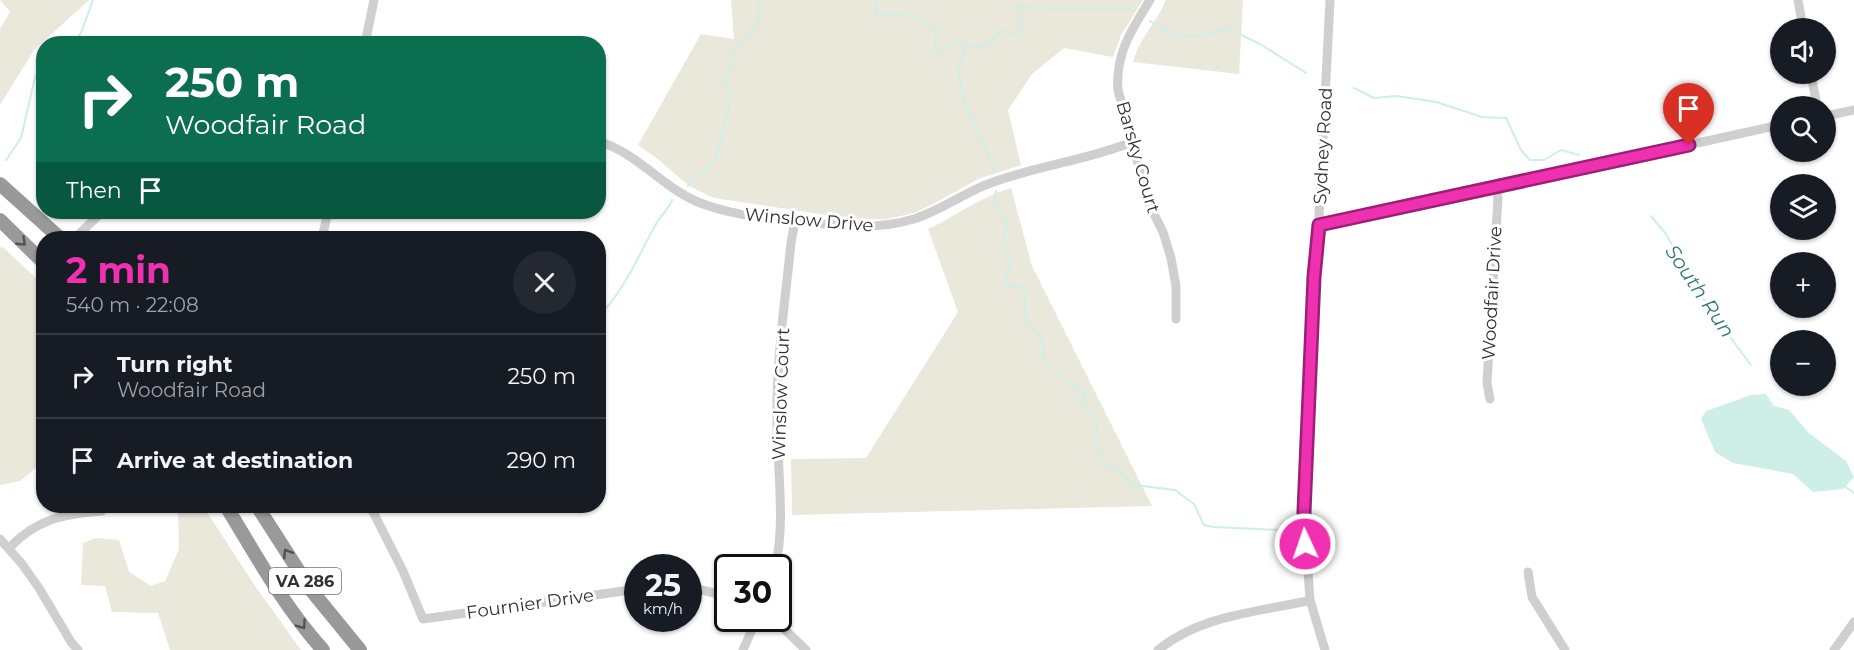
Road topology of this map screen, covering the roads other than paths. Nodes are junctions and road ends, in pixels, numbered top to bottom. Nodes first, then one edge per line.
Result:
1 (374, 0) edge
2 (1150, 0) edge
3 (1330, 0) edge
4 (1798, 0) edge
5 (1801, 18) edge
6 (366, 36) edge
7 (1854, 110) edge
8 (1836, 114) edge
9 (1770, 127) edge
10 (1132, 142) junction
11 (606, 144) edge
12 (0, 184) edge
13 (1496, 187) junction
14 (36, 216) edge
15 (39, 219) edge
16 (95, 219) edge
17 (0, 220) edge
18 (795, 221) junction
19 (1319, 225) junction
20 (52, 231) edge
21 (82, 231) edge
22 (36, 255) edge
23 (1176, 319) dead end
24 (1490, 399) dead end
25 (71, 513) edge
26 (230, 513) edge
27 (262, 513) edge
28 (374, 513) edge
29 (0, 539) edge
30 (9, 548) junction
31 (778, 554) edge
32 (1528, 572) dead end
33 (624, 591) edge
34 (1310, 600) junction
35 (1854, 622) edge
36 (751, 632) edge
37 (787, 632) edge
38 (78, 650) edge
39 (323, 650) edge
40 (360, 650) edge
41 (743, 650) edge
42 (806, 650) edge
43 (1158, 650) edge
44 (1325, 650) edge
45 (1565, 650) edge
46 (1834, 650) edge

1 - 6 street
2 - 10 street, Barsky Court
3 - 19 street, Sydney Road
4 - 5 street
7 - 8 street
9 - 13 street
10 - 18 street, Winslow Drive
10 - 23 street, Barsky Court
11 - 18 street, Winslow Drive
12 - 14 highway
13 - 19 street
13 - 24 street, Woodfair Drive
15 - 20 highway
16 - 21 street
17 -> 22 highway
18 - 31 street, Winslow Court
19 - 34 street, Sydney Road
25 - 30 street
26 -> 39 highway, VA 286
40 -> 27 highway, VA 286
28 - 33 street, Fournier Drive
29 - 30 street
30 - 38 street
32 - 45 street
34 - 43 street
34 - 44 street, Sydney Road
35 - 46 street
36 - 41 street
37 - 42 street

